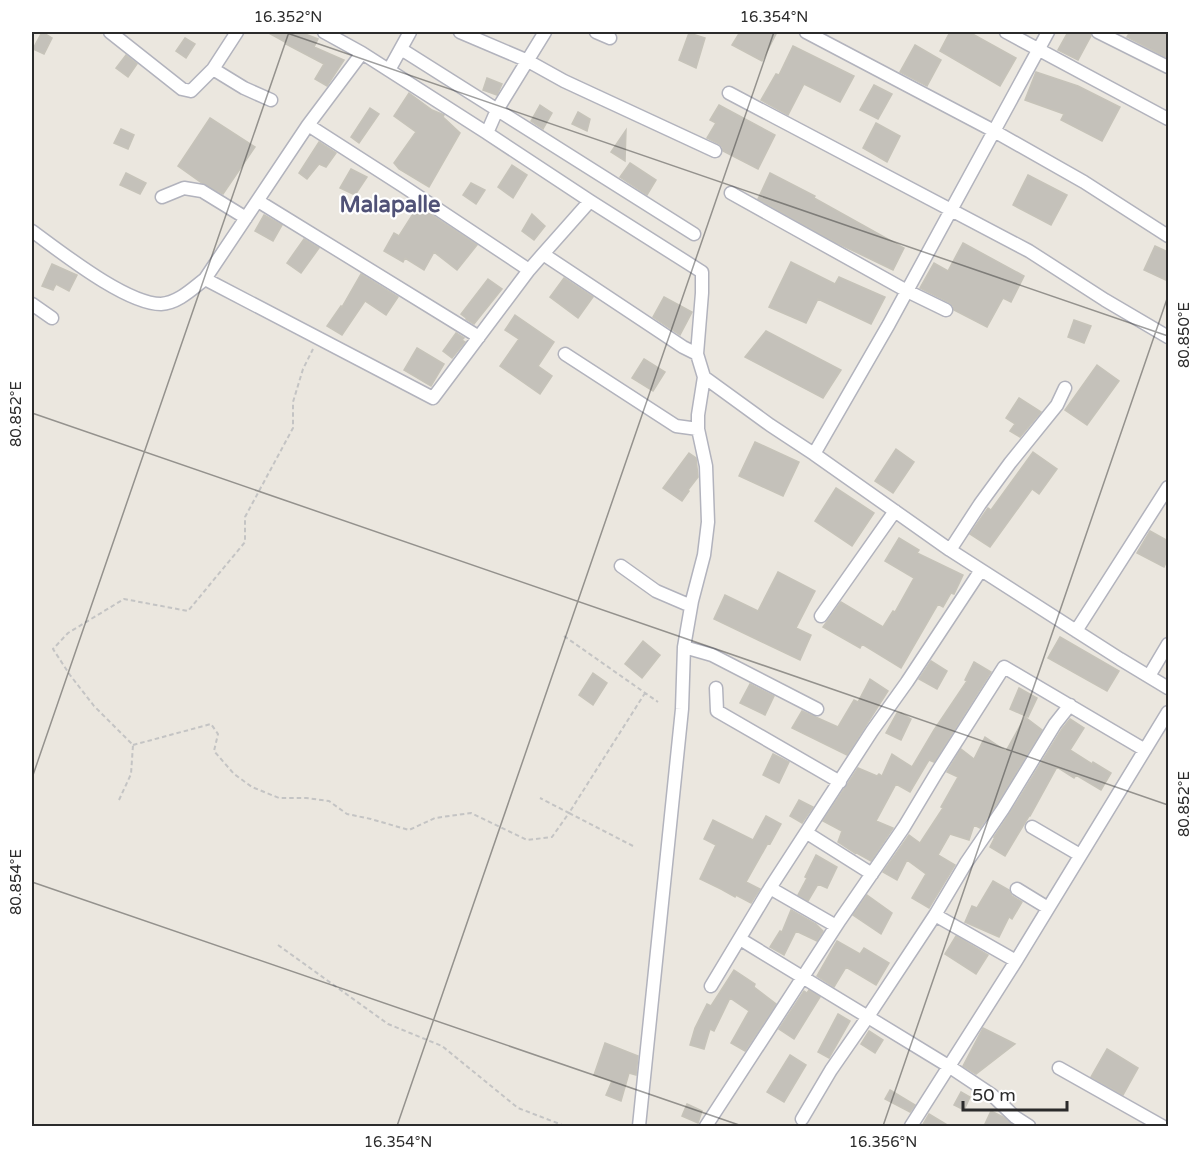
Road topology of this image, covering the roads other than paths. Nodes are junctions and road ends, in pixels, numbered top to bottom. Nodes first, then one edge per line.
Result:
1 (110, 32) edge
2 (237, 32) edge
3 (324, 32) edge
4 (410, 32) edge
5 (460, 32) edge
6 (545, 32) edge
7 (596, 32) edge
8 (806, 32) edge
9 (1006, 32) edge
10 (1048, 32) edge
11 (1098, 32) edge
12 (610, 38) dead end
13 (401, 49) junction
14 (1039, 49) junction
15 (362, 53) junction
16 (528, 61) junction
17 (1168, 67) edge
18 (213, 69) junction
19 (389, 70) junction
20 (729, 93) dead end
21 (272, 100) dead end
22 (497, 110) junction
23 (1168, 119) edge
24 (308, 125) junction
25 (994, 131) junction
26 (487, 133) junction
27 (716, 151) dead end
28 (731, 193) dead end
29 (162, 197) dead end
30 (258, 201) junction
31 (590, 201) junction
32 (952, 210) junction
33 (246, 218) junction
34 (32, 231) edge
35 (694, 234) dead end
36 (1168, 236) edge
37 (543, 254) junction
38 (529, 270) junction
39 (205, 279) junction
40 (907, 291) junction
41 (32, 304) edge
42 (946, 310) dead end
43 (52, 318) dead end
44 (479, 337) junction
45 (1168, 337) edge
46 (565, 354) dead end
47 (697, 354) junction
48 (704, 377) junction
49 (1065, 388) dead end
50 (698, 429) junction
51 (814, 454) junction
52 (1168, 487) edge
53 (895, 511) junction
54 (950, 550) junction
55 (621, 566) dead end
56 (981, 570) junction
57 (692, 606) junction
58 (821, 616) dead end
59 (1076, 631) junction
60 (1168, 644) edge
61 (684, 647) junction
62 (1149, 676) junction
63 (716, 688) dead end
64 (1168, 688) edge
65 (1070, 705) junction
66 (817, 709) dead end
67 (1168, 712) edge
68 (1145, 750) junction
69 (840, 782) junction
70 (1032, 827) dead end
71 (807, 833) junction
72 (1080, 855) junction
73 (872, 874) junction
74 (770, 888) junction
75 (1017, 890) dead end
76 (1048, 908) junction
77 (935, 915) junction
78 (836, 926) junction
79 (740, 939) junction
80 (1016, 961) junction
81 (803, 978) junction
82 (711, 986) dead end
83 (867, 1018) junction
84 (950, 1067) junction
85 (1059, 1068) dead end
86 (802, 1119) dead end
87 (639, 1126) edge
88 (706, 1126) edge
89 (911, 1126) edge
90 (1029, 1126) edge
91 (1162, 1126) edge

1 - 18 street
2 - 18 street
3 - 15 street
4 - 13 street
5 - 16 street
6 - 16 street
7 - 12 street
8 - 25 street
9 - 14 street
10 - 14 street
11 - 17 street
13 - 19 street
13 - 22 street
14 - 23 street
14 - 25 street
15 - 19 street
15 - 24 street
16 - 22 street
16 - 27 street
18 - 21 street
19 - 26 street
20 - 32 street
22 - 26 street
22 - 35 street
24 - 30 street
24 - 38 street
25 - 32 street
25 - 36 street
26 - 31 street
28 - 40 street
29 - 33 street
30 - 33 street
30 - 44 street
31 - 37 street
31 - 47 street
32 - 40 street
32 - 45 street
33 - 39 street
34 - 39 street
37 - 38 street
37 - 47 street
38 - 44 street
39 - 44 street
40 - 42 street
40 - 51 street
41 - 43 street
46 - 50 street
47 - 48 street
48 - 50 street
48 - 51 street
49 - 54 street
50 - 57 street
51 - 53 street
52 - 59 street
53 - 54 street
53 - 58 street
54 - 56 street
55 - 57 street
56 - 59 street
56 - 69 street
57 - 61 street
59 - 62 street
60 - 62 street
61 - 66 street
61 - 87 street
62 - 64 street
63 - 69 street
65 - 68 street
65 - 73 street
65 - 77 street
67 - 68 street
68 - 72 street
69 - 71 street
70 - 72 street
71 - 73 street
71 - 74 street
72 - 76 street
73 - 78 street
74 - 78 street
74 - 79 street
75 - 76 street
76 - 80 street
77 - 80 street
77 - 83 street
78 - 81 street
79 - 81 street
79 - 82 street
80 - 84 street
81 - 83 street
81 - 88 street
83 - 84 street
83 - 86 street
84 - 89 street
84 - 90 street
85 - 91 street

